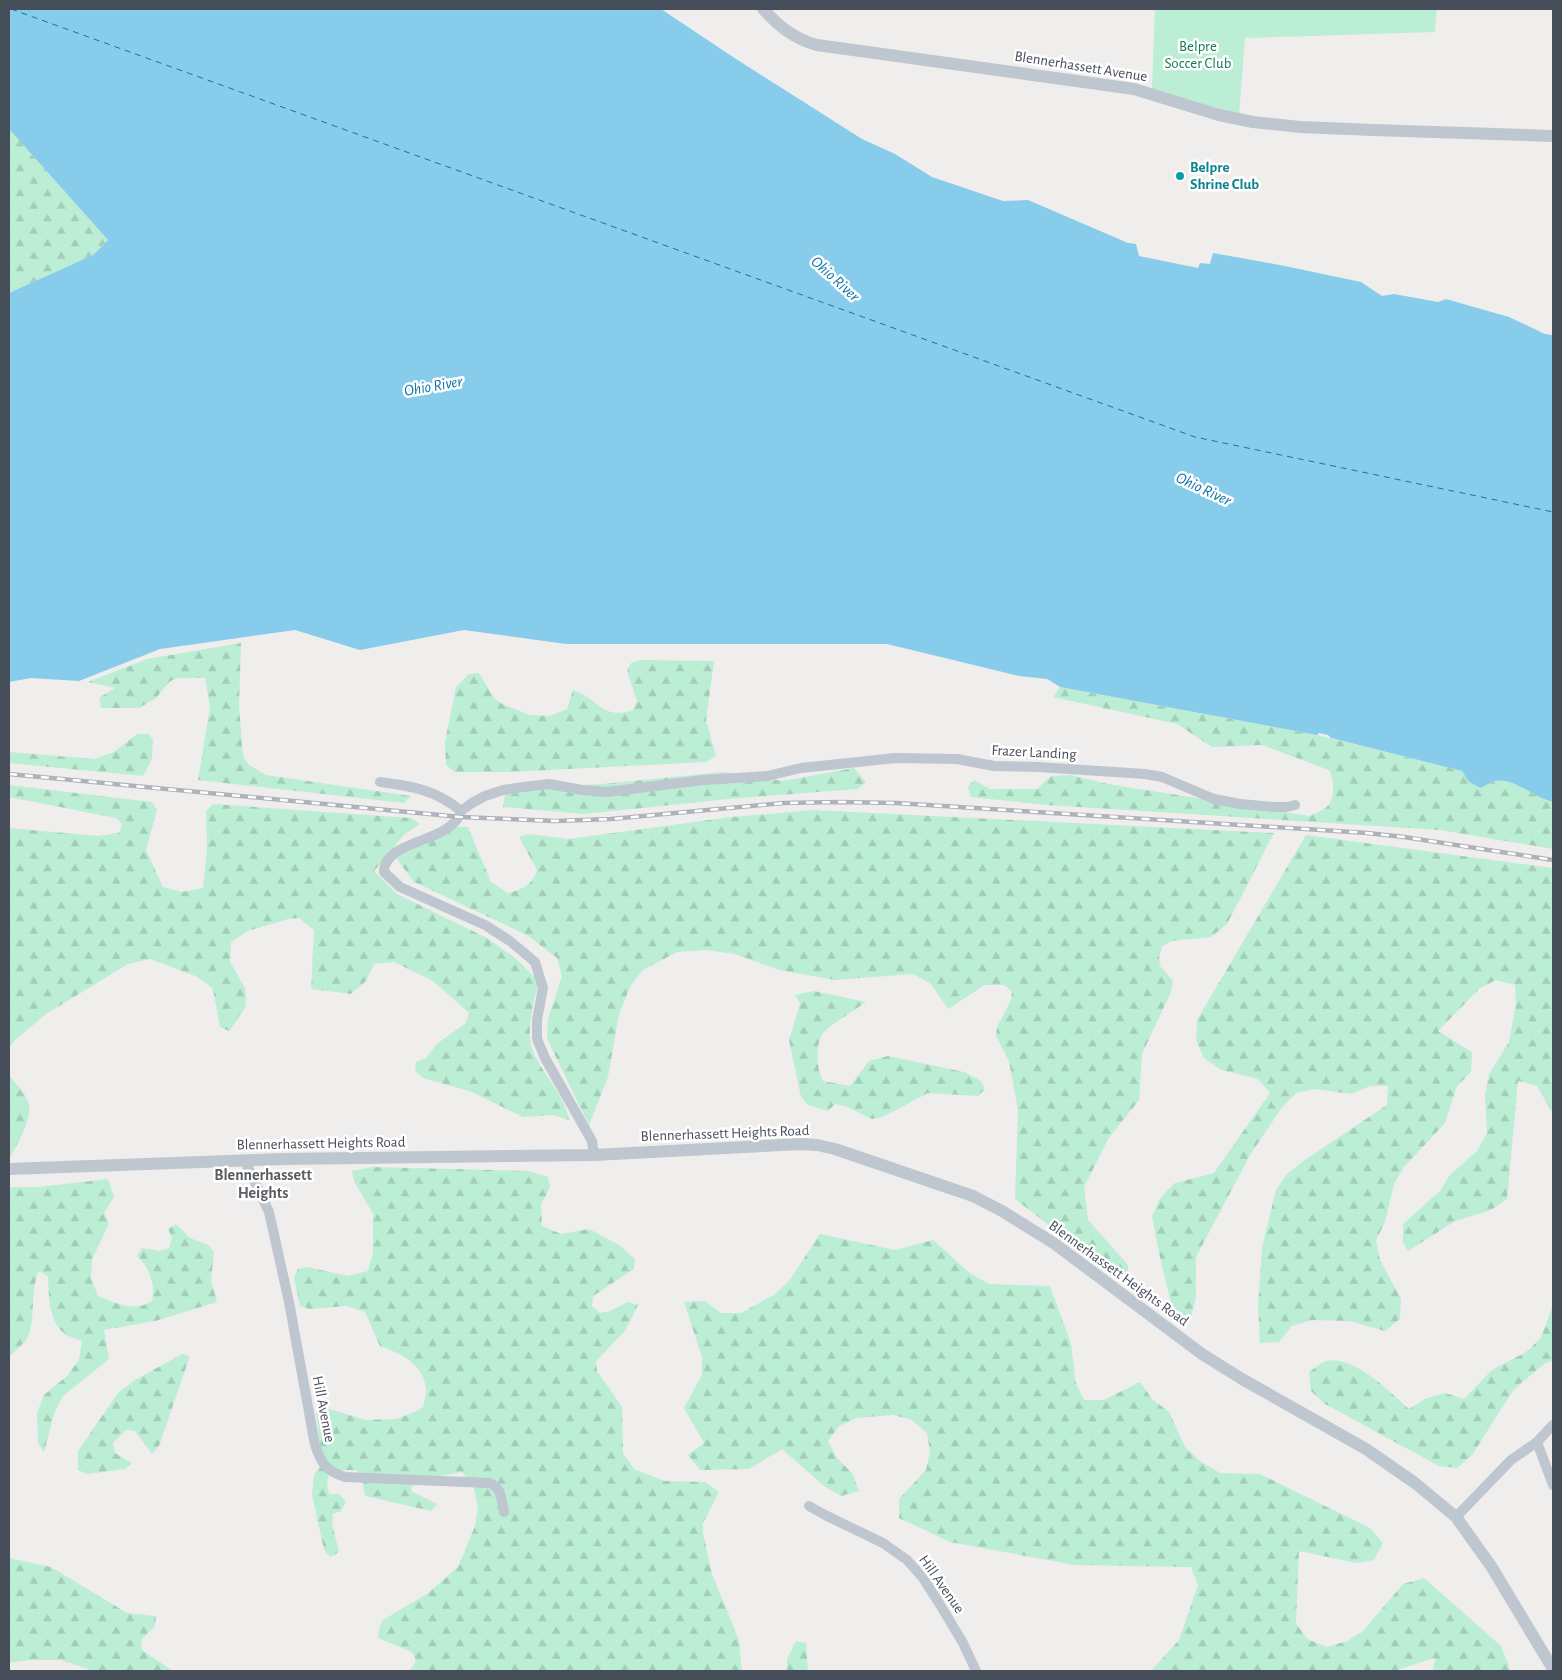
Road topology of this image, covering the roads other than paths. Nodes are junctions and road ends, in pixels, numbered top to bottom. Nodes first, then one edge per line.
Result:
1 (763, 9) edge
2 (1553, 136) edge
3 (380, 782) dead end
4 (1295, 805) dead end
5 (461, 811) junction
6 (594, 1155) junction
7 (246, 1161) junction
8 (9, 1169) edge
9 (1553, 1425) edge
10 (1537, 1442) junction
11 (1553, 1485) edge
12 (809, 1506) dead end
13 (504, 1512) dead end
14 (1456, 1517) junction
15 (1553, 1669) edge
16 (976, 1671) edge

1 - 2 street, Blennerhassett Avenue
3 - 5 street
4 - 5 street, Frazer Landing
5 - 6 street, Frazer Landing
6 - 7 street, Blennerhassett Heights Road
6 - 14 street, Blennerhassett Heights Road
7 - 8 street, Blennerhassett Heights Road
7 - 13 street, Hill Avenue
9 - 10 street
10 - 11 street
10 - 14 street
12 - 16 street, Hill Avenue
14 - 15 street, Blennerhassett Heights Road

